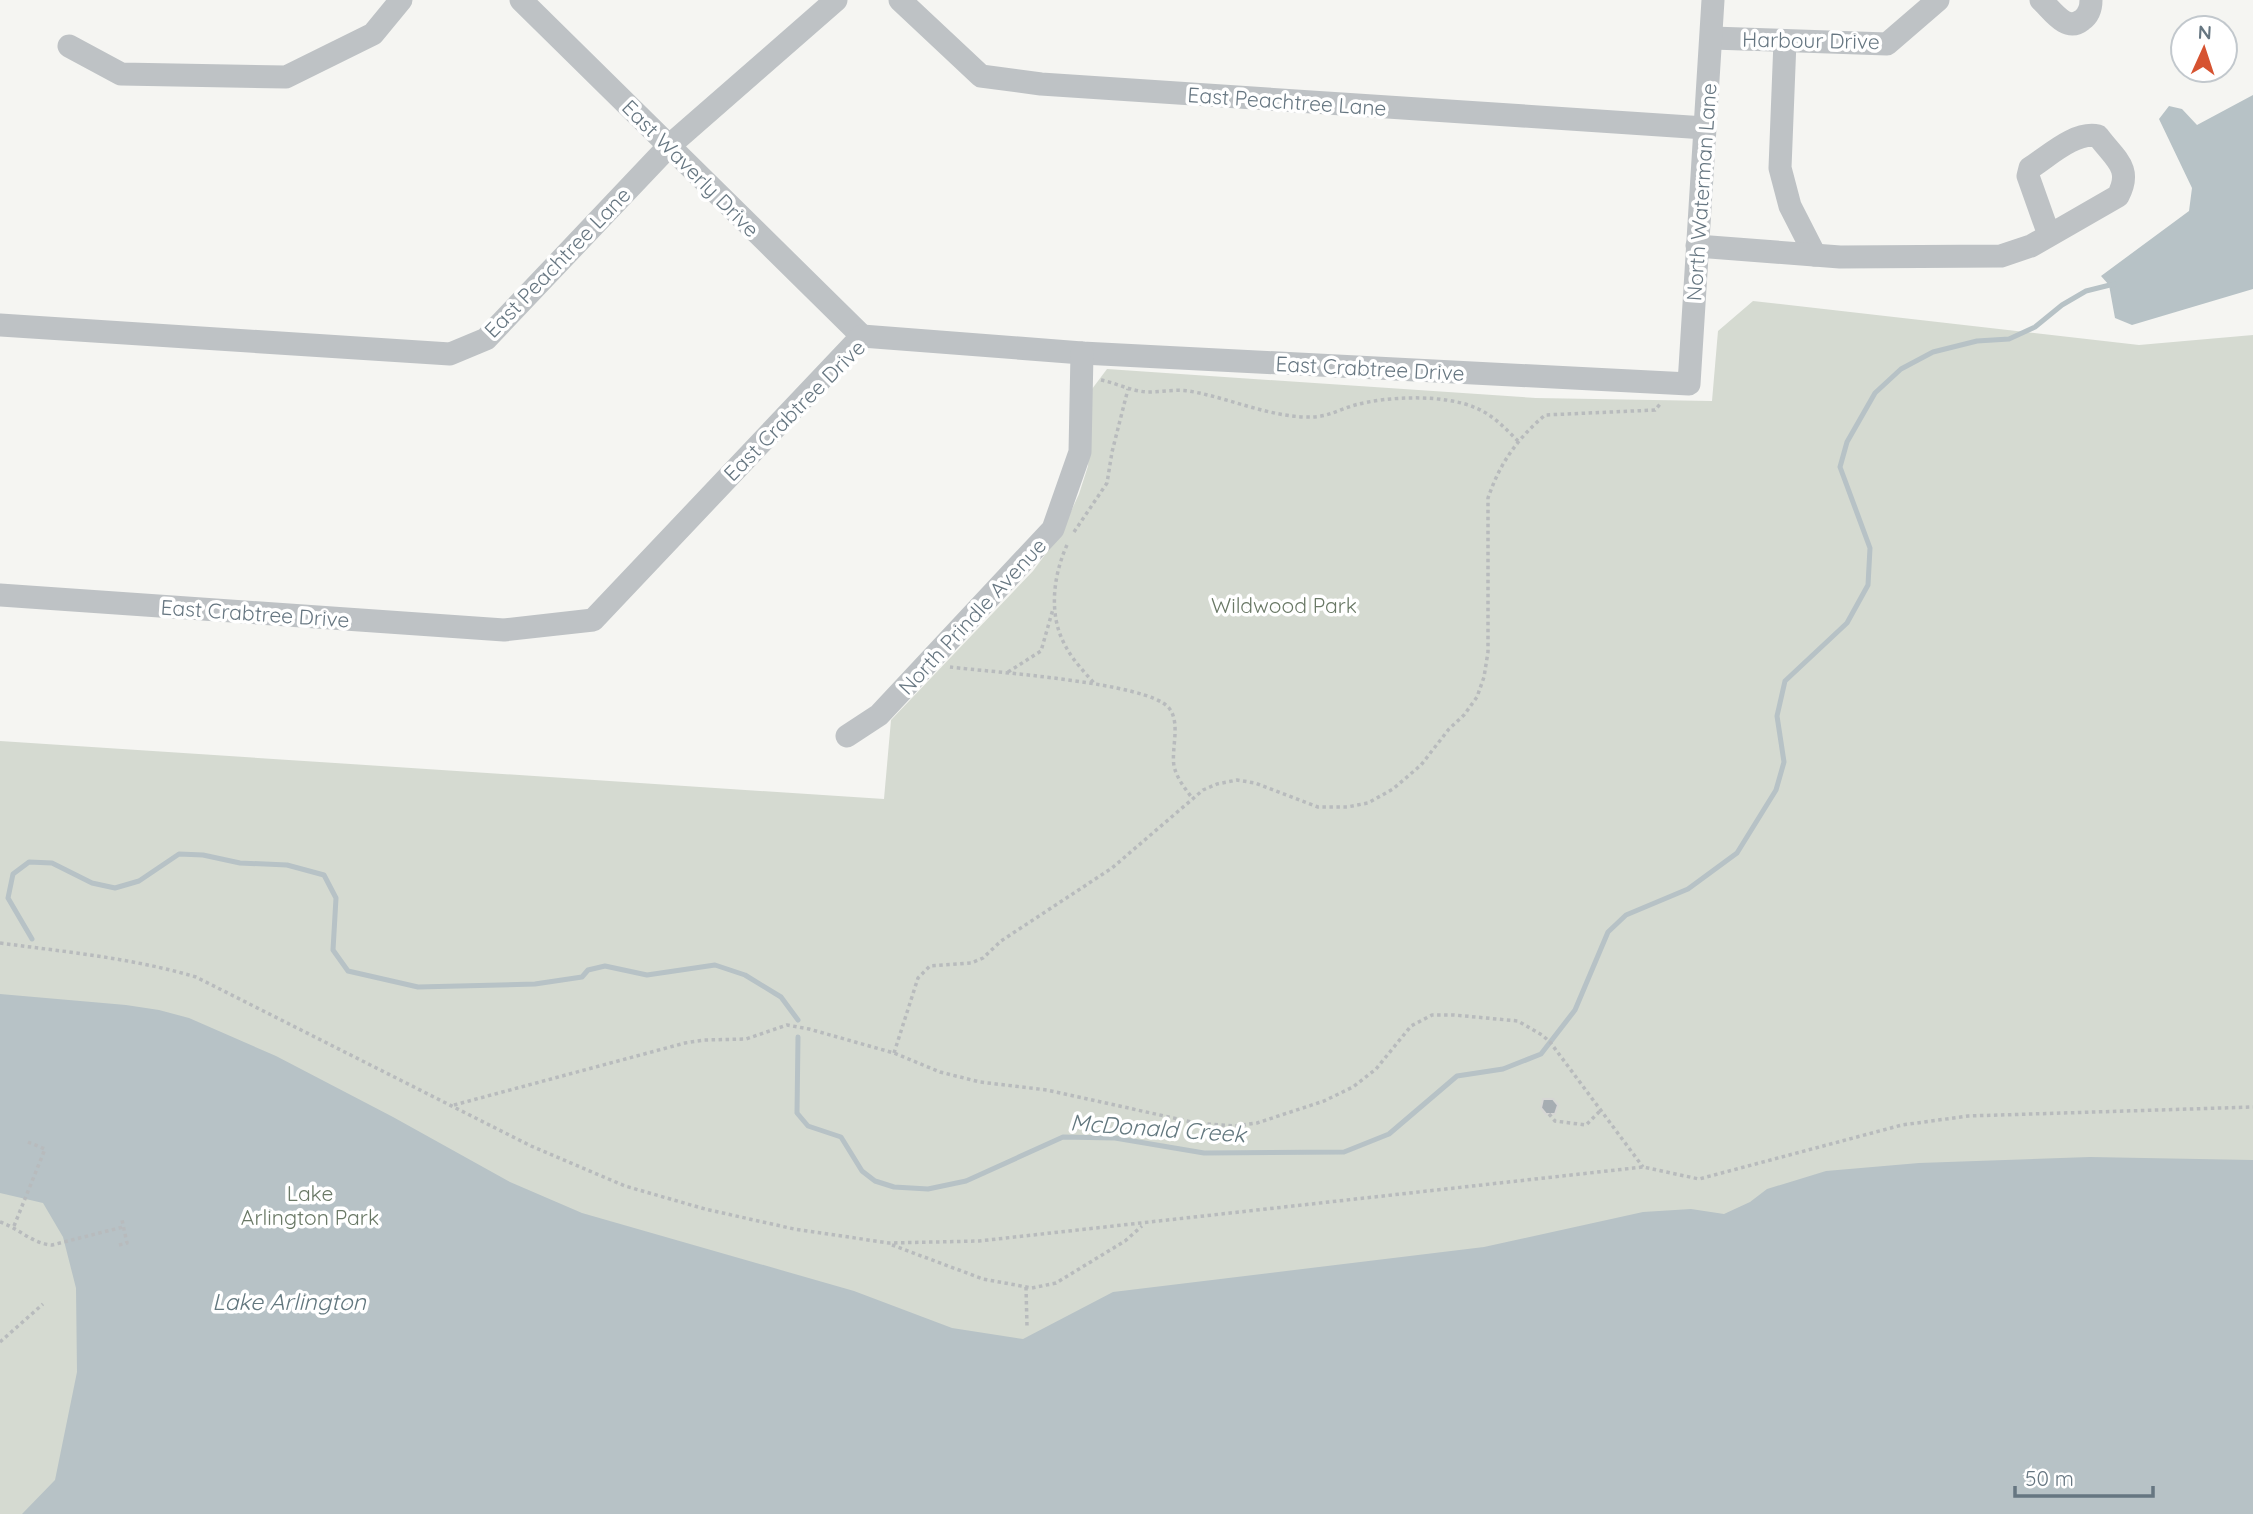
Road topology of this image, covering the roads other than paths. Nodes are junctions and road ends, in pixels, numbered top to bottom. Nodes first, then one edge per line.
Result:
1 (401, 0) edge
2 (521, 0) edge
3 (836, 0) edge
4 (900, 0) edge
5 (1713, 0) edge
6 (1938, 0) edge
7 (2041, 0) edge
8 (2091, 0) edge
9 (1712, 38) junction
10 (1785, 41) junction
11 (69, 46) dead end
12 (1704, 128) junction
13 (669, 146) junction
14 (2049, 235) junction
15 (1697, 246) junction
16 (1815, 255) junction
17 (0, 326) edge
18 (862, 336) junction
19 (1082, 364) junction
20 (1689, 384) joint
21 (0, 595) edge
22 (847, 736) dead end

1 - 11 street
2 - 13 street, East Waverly Drive
3 - 13 street, East Peachtree Lane
4 - 12 street, East Peachtree Lane
5 - 9 street, North Waterman Lane
6 - 10 street, Harbour Drive
7 - 8 street
9 - 10 street, Harbour Drive
9 - 12 street, North Waterman Lane
10 - 16 street
12 - 15 street, North Waterman Lane
13 - 17 street, East Peachtree Lane
13 - 18 street, East Waverly Drive
14 - 14 street
14 - 16 street
15 - 16 street
15 - 20 street, North Waterman Lane
18 - 19 street, East Crabtree Drive
18 - 21 street, East Crabtree Drive
19 - 20 street, East Crabtree Drive
19 - 22 street, North Prindle Avenue

